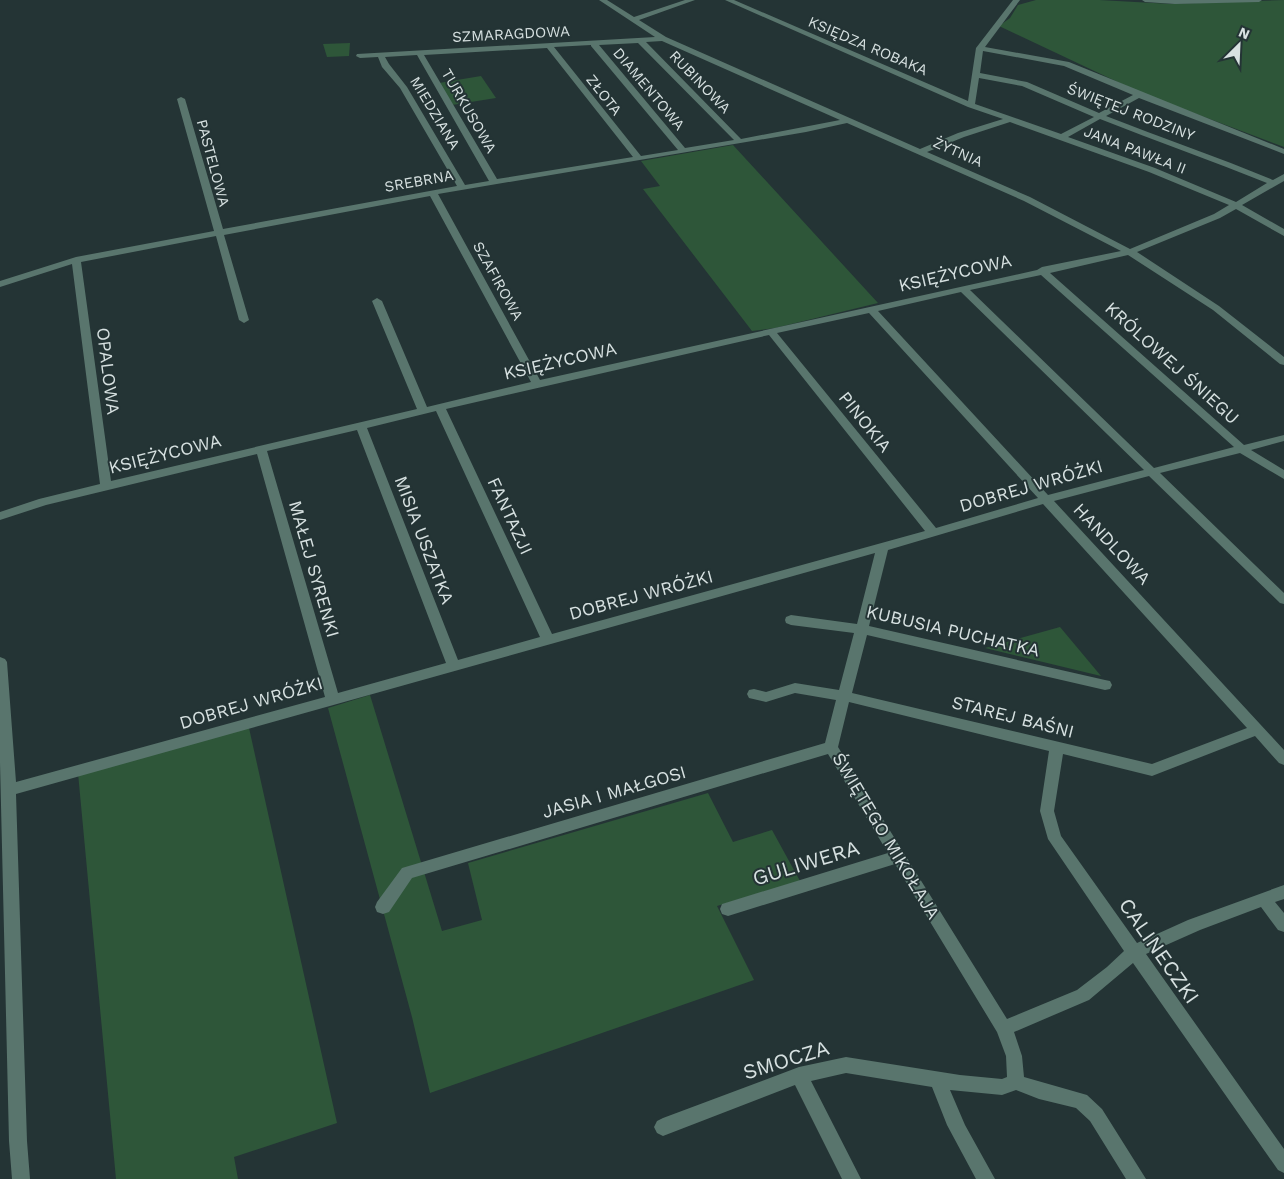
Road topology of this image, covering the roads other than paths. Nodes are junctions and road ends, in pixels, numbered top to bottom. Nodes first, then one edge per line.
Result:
1 (602, 0) edge
2 (692, 0) edge
3 (728, 0) edge
4 (1017, 0) edge
5 (1145, 0) edge
6 (1260, 0) edge
7 (633, 20) junction
8 (663, 39) junction
9 (641, 41) junction
10 (594, 44) junction
11 (549, 46) junction
12 (980, 48) junction
13 (419, 53) junction
14 (381, 55) junction
15 (360, 56) dead end
16 (976, 75) junction
17 (1139, 95) junction
18 (181, 99) dead end
19 (970, 105) junction
20 (1099, 116) junction
21 (1011, 119) junction
22 (846, 120) junction
23 (1062, 137) junction
24 (739, 142) junction
25 (684, 151) junction
26 (922, 151) junction
27 (1284, 152) edge
28 (639, 159) junction
29 (1284, 177) edge
30 (495, 183) junction
31 (1274, 183) junction
32 (463, 188) junction
33 (433, 193) junction
34 (1234, 204) junction
35 (1284, 233) edge
36 (218, 234) junction
37 (1130, 252) junction
38 (76, 260) junction
39 (1042, 270) junction
40 (0, 284) edge
41 (964, 289) junction
42 (377, 301) dead end
43 (872, 310) junction
44 (244, 320) dead end
45 (771, 332) junction
46 (1284, 362) edge
47 (537, 384) junction
48 (440, 407) junction
49 (423, 410) junction
50 (361, 426) junction
51 (1284, 438) edge
52 (261, 449) junction
53 (1242, 449) junction
54 (1152, 472) junction
55 (1284, 475) edge
56 (106, 486) junction
57 (1047, 499) junction
58 (0, 516) edge
59 (933, 533) junction
60 (883, 547) junction
61 (1284, 600) edge
62 (791, 620) dead end
63 (860, 629) junction
64 (548, 640) junction
65 (0, 662) edge
66 (454, 666) junction
67 (1105, 685) dead end
68 (754, 694) dead end
69 (844, 696) junction
70 (333, 700) junction
71 (1258, 729) junction
72 (831, 747) junction
73 (1057, 747) junction
74 (1284, 759) edge
75 (10, 790) junction
76 (897, 857) junction
77 (1284, 892) edge
78 (1264, 900) junction
79 (382, 906) dead end
80 (728, 909) dead end
81 (1284, 926) edge
82 (1134, 952) junction
83 (1004, 1028) junction
84 (800, 1075) junction
85 (939, 1080) junction
86 (1016, 1082) junction
87 (662, 1127) dead end
88 (1284, 1164) edge
89 (21, 1179) edge
90 (852, 1179) edge
91 (986, 1179) edge
92 (1137, 1179) edge

1 - 7 street, ŻYTNIA
2 - 7 street
3 - 19 street, KSIĘDZA ROBAKA
4 - 12 street
5 - 6 street
7 - 8 street, ŻYTNIA
8 - 9 street, SZMARAGDOWA
8 - 22 street, ŻYTNIA
9 - 10 street, SZMARAGDOWA
9 - 24 street, RUBINOWA
10 - 11 street, SZMARAGDOWA
10 - 25 street, DIAMENTOWA
11 - 13 street, SZMARAGDOWA
11 - 28 street, ZŁOTA
12 - 16 street
12 - 17 street
13 - 14 street, SZMARAGDOWA
13 - 30 street, TURKUSOWA
14 - 15 street, SZMARAGDOWA
14 - 32 street, MIEDZIANA
16 - 19 street
16 - 20 street, ŚWIĘTEJ RODZINY
17 - 20 street
17 - 27 street
18 - 36 street, PASTELOWA
19 - 21 street, JANA PAWŁA II
20 - 23 street
20 - 31 street, ŚWIĘTEJ RODZINY
21 - 23 street, JANA PAWŁA II
21 - 26 street
22 - 24 street, SREBRNA
22 - 26 street, ŻYTNIA
23 - 34 street, JANA PAWŁA II
24 - 25 street, SREBRNA
25 - 28 street, SREBRNA
26 - 37 street, ŻYTNIA
28 - 30 street, SREBRNA
29 - 31 street, KSIĘŻYCOWA
30 - 32 street, SREBRNA
31 - 34 street, KSIĘŻYCOWA
32 - 33 street, SREBRNA
33 - 36 street, SREBRNA
33 - 47 street, SZAFIROWA
34 - 35 street, JANA PAWŁA II
34 - 37 street, KSIĘŻYCOWA
36 - 38 street, SREBRNA
36 - 44 street, PASTELOWA
37 - 39 street, KSIĘŻYCOWA
37 - 46 street, ŻYTNIA
38 - 40 street, SREBRNA
38 - 56 street, OPALOWA
39 - 41 street, KSIĘŻYCOWA
39 - 53 street, KRÓLOWEJ ŚNIEGU
41 - 43 street, KSIĘŻYCOWA
41 - 54 street
42 - 49 street
43 - 45 street, KSIĘŻYCOWA
43 - 57 street, HANDLOWA
45 - 47 street, KSIĘŻYCOWA
45 - 59 street, PINOKIA
47 - 48 street, KSIĘŻYCOWA
48 - 49 street, KSIĘŻYCOWA
48 - 64 street, FANTAZJI
49 - 50 street, KSIĘŻYCOWA
50 - 52 street, KSIĘŻYCOWA
50 - 66 street, MISIA USZATKA
51 - 53 street, DOBREJ WRÓŻKI
52 - 56 street, KSIĘŻYCOWA
52 - 70 street, MAŁEJ SYRENKI
53 - 54 street, DOBREJ WRÓŻKI
53 - 55 street, KRÓLOWEJ ŚNIEGU
54 - 57 street, DOBREJ WRÓŻKI
54 - 61 street
56 - 58 street, KSIĘŻYCOWA
57 - 59 street, DOBREJ WRÓŻKI
57 - 71 street, HANDLOWA
59 - 60 street, DOBREJ WRÓŻKI
60 - 63 street, ŚWIĘTEGO MIKOŁAJA
60 - 64 street, DOBREJ WRÓŻKI
62 - 63 street, KUBUSIA PUCHATKA
63 - 67 street, KUBUSIA PUCHATKA
63 - 69 street, ŚWIĘTEGO MIKOŁAJA
64 - 66 street, DOBREJ WRÓŻKI
65 - 75 street
66 - 70 street, DOBREJ WRÓŻKI
68 - 69 street, STAREJ BAŚNI
69 - 72 street, ŚWIĘTEGO MIKOŁAJA
69 - 73 street, STAREJ BAŚNI
70 - 75 street, DOBREJ WRÓŻKI
71 - 73 street, STAREJ BAŚNI
71 - 74 street, HANDLOWA
72 - 76 street, ŚWIĘTEGO MIKOŁAJA
72 - 79 street, JASIA I MAŁGOSI
73 - 82 street, CALINECZKI
75 - 89 street
76 - 80 street, GULIWERA
76 - 83 street, ŚWIĘTEGO MIKOŁAJA
77 - 78 street
78 - 81 street
78 - 82 street
82 - 83 street
82 - 88 street, CALINECZKI
83 - 86 street, ŚWIĘTEGO MIKOŁAJA
84 - 85 street, SMOCZA
84 - 87 street, SMOCZA
84 - 90 street
85 - 86 street, SMOCZA
85 - 91 street
86 - 92 street

